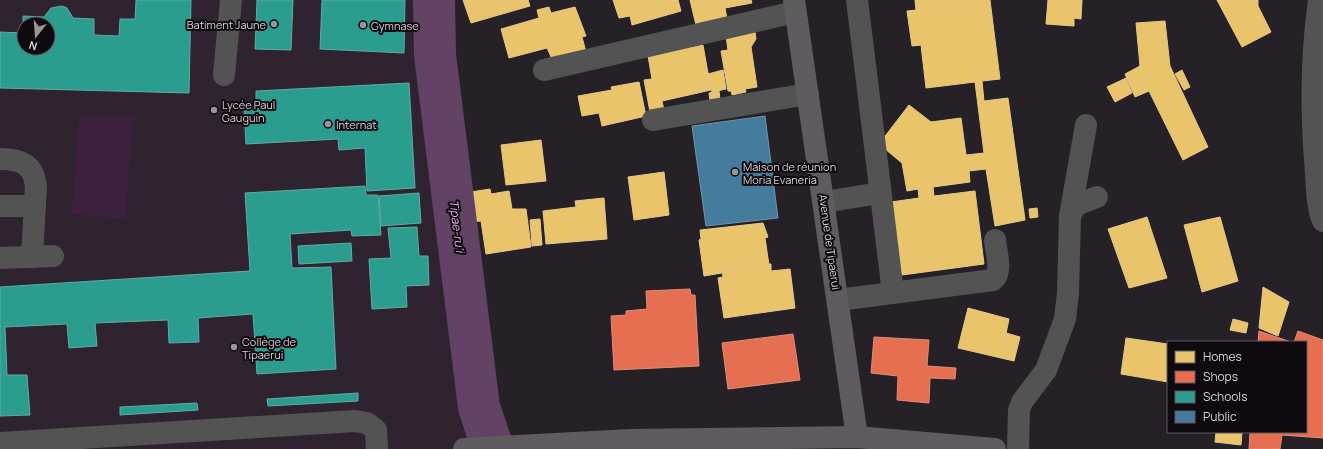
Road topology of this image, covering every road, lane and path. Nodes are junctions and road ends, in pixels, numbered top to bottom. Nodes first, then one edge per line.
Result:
1 (231, 0) edge
2 (857, 0) edge
3 (1319, 0) edge
4 (794, 6) edge
5 (544, 70) dead end
6 (224, 75) dead end
7 (808, 94) junction
8 (653, 120) dead end
9 (1086, 125) dead end
10 (0, 159) edge
11 (880, 193) junction
12 (1097, 197) dead end
13 (824, 202) junction
14 (0, 206) edge
15 (35, 206) junction
16 (1070, 216) junction
17 (1323, 221) edge
18 (995, 240) dead end
19 (53, 256) dead end
20 (32, 257) junction
21 (0, 258) edge
22 (892, 293) junction
23 (838, 300) junction
24 (857, 437) junction
25 (0, 442) edge
26 (939, 446) edge
27 (377, 449) edge
28 (464, 449) edge
29 (995, 449) edge
30 (1018, 449) edge

1 - 6 street
2 - 11 street
3 - 17 street
4 - 5 street
4 - 7 main road, Avenue de Tipaerui
7 - 8 street
7 - 13 main road, Avenue de Tipaerui
9 - 16 street
10 - 15 street
11 - 13 street
11 - 22 street
12 - 16 street
13 - 23 main road, Avenue de Tipaerui
14 - 15 street
15 - 20 street
16 - 30 street
18 - 22 street
19 - 20 street
20 - 21 street
22 - 23 street
23 - 24 main road, Avenue de Tipaerui
24 - 26 main road
24 - 28 main road
25 - 27 street
26 - 29 main road

